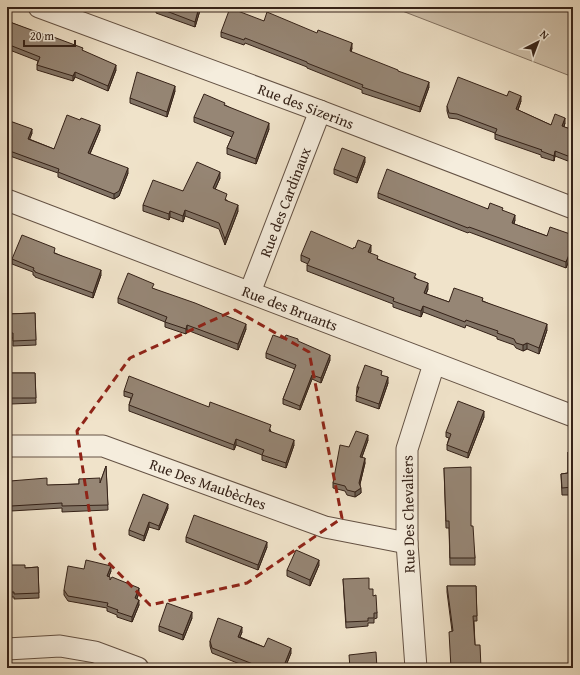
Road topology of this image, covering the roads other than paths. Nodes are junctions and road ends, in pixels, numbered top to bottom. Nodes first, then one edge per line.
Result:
1 (39, 7) edge
2 (320, 111) junction
3 (7, 200) edge
4 (573, 208) edge
5 (250, 292) junction
6 (434, 364) junction
7 (573, 416) edge
8 (7, 446) edge
9 (407, 543) junction
10 (7, 650) edge
11 (138, 668) edge
12 (416, 668) edge

1 - 2 street, Rue des Sizerins
2 - 4 street, Rue des Sizerins
2 - 5 street, Rue des Cardinaux
3 - 5 street, Rue des Bruants
5 - 6 street, Rue des Bruants
6 - 7 street, Rue des Bruants
6 - 9 street, Rue Des Chevaliers
8 - 9 street, Rue Des Maubèches
9 - 12 street, Rue Des Chevaliers
10 - 11 street

